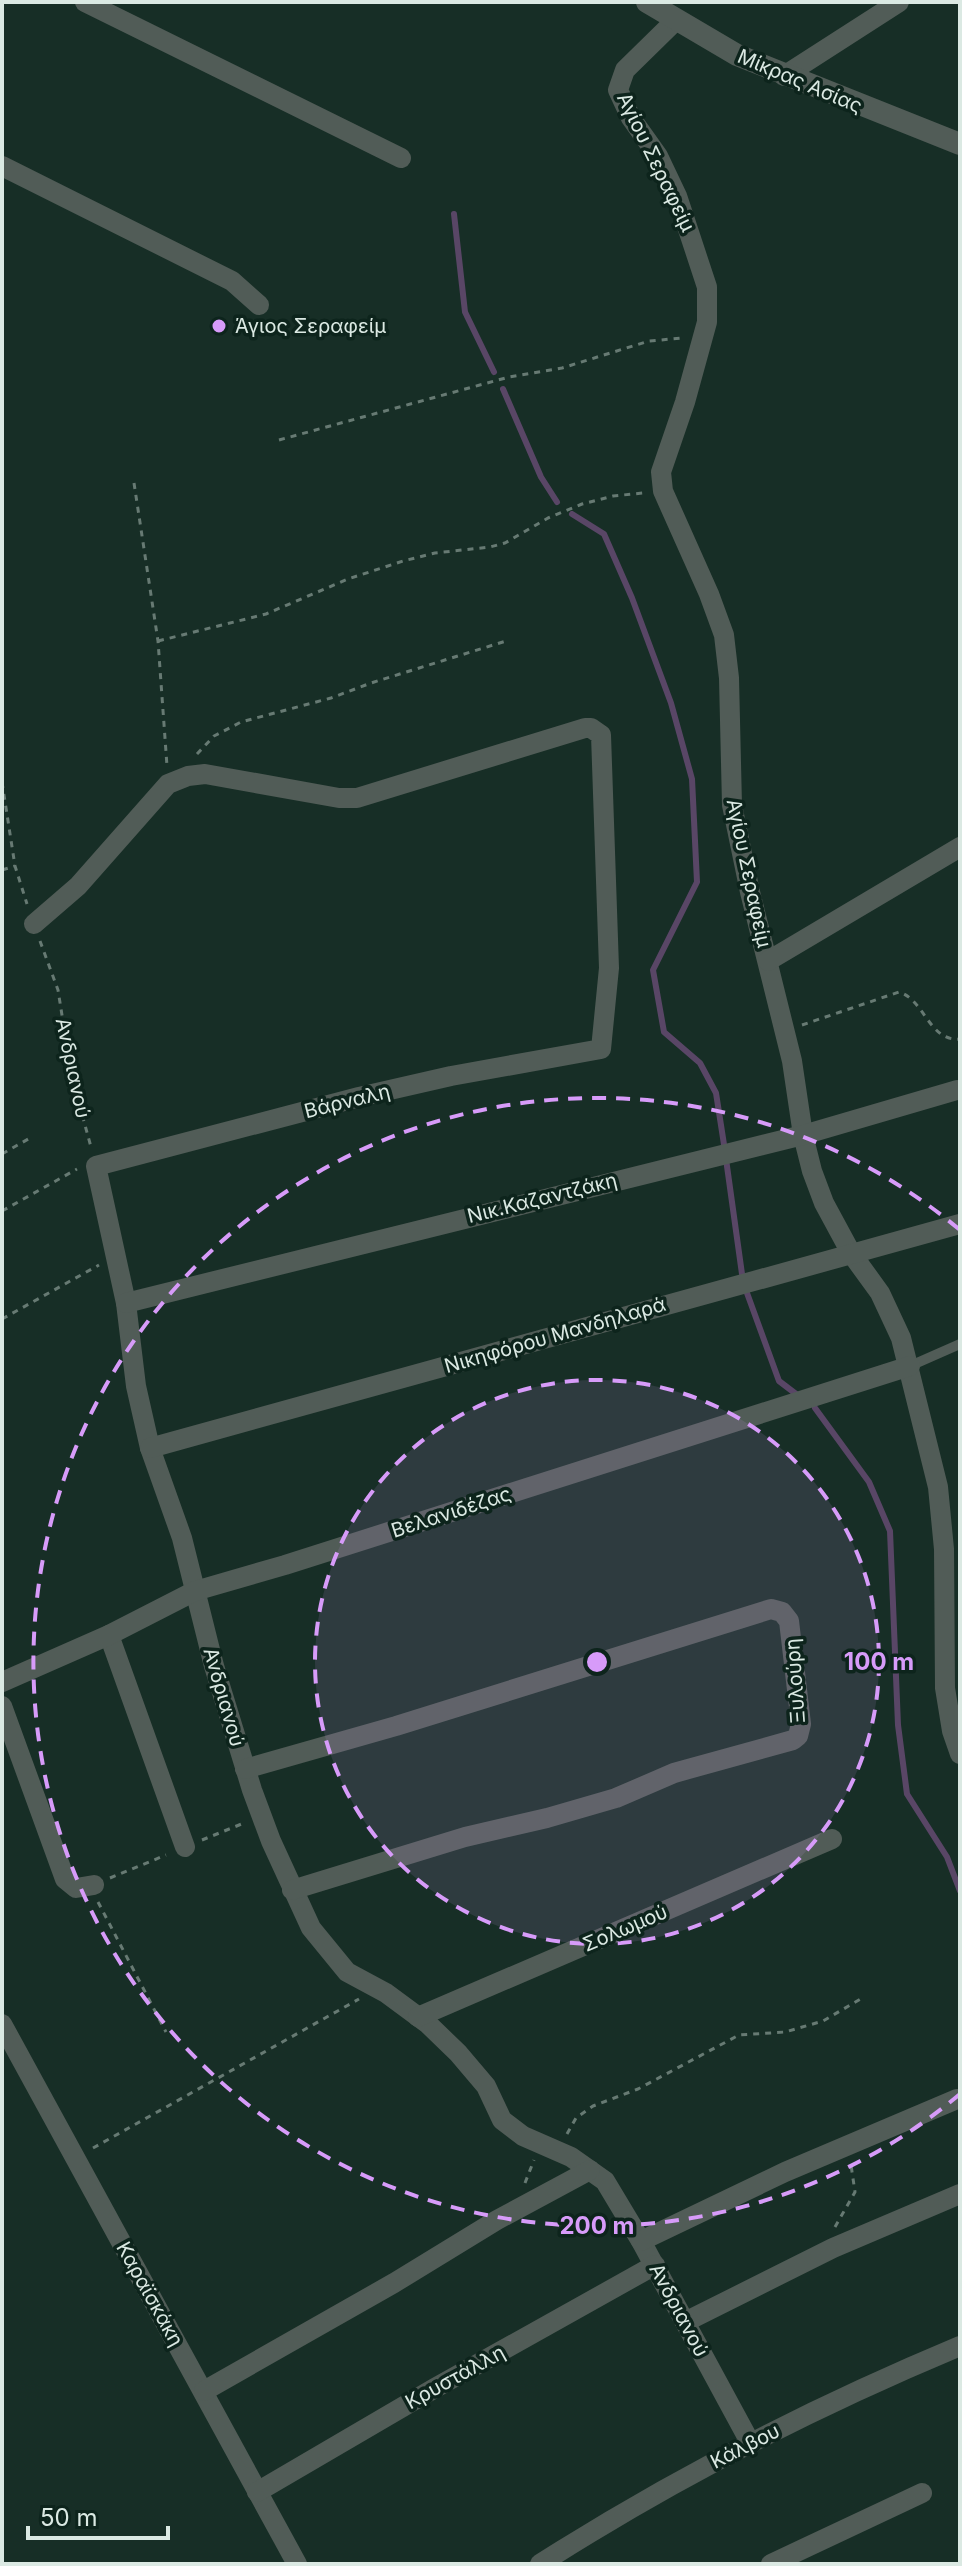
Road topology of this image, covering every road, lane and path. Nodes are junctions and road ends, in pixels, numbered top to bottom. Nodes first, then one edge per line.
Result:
1 (85, 2) edge
2 (647, 2) edge
3 (899, 2) edge
4 (676, 20) junction
5 (784, 76) junction
6 (960, 144) edge
7 (401, 158) dead end
8 (2, 166) edge
9 (259, 305) dead end
10 (703, 336) junction
11 (279, 440) dead end
12 (134, 483) dead end
13 (663, 491) junction
14 (158, 641) junction
15 (506, 641) dead end
16 (195, 755) dead end
17 (2, 782) edge
18 (168, 784) junction
19 (960, 847) edge
20 (15, 866) junction
21 (2, 870) edge
22 (34, 924) junction
23 (768, 961) junction
24 (786, 1030) junction
25 (960, 1039) edge
26 (957, 1090) dead end
27 (803, 1135) junction
28 (30, 1138) dead end
29 (2, 1154) edge
30 (96, 1166) junction
31 (2, 1211) edge
32 (960, 1224) edge
33 (851, 1253) junction
34 (116, 1255) junction
35 (126, 1303) junction
36 (2, 1319) edge
37 (960, 1344) edge
38 (910, 1366) junction
39 (150, 1448) junction
40 (195, 1591) junction
41 (109, 1635) junction
42 (2, 1682) edge
43 (2, 1706) edge
44 (960, 1754) edge
45 (245, 1769) junction
46 (262, 1815) junction
47 (832, 1839) dead end
48 (185, 1847) junction
49 (94, 1885) junction
50 (292, 1890) junction
51 (378, 1988) junction
52 (864, 1997) dead end
53 (418, 2017) junction
54 (2, 2024) edge
55 (166, 2032) dead end
56 (957, 2099) dead end
57 (539, 2143) junction
58 (841, 2147) junction
59 (558, 2152) junction
60 (76, 2157) junction
61 (590, 2170) junction
62 (960, 2194) edge
63 (508, 2214) junction
64 (641, 2241) junction
65 (824, 2253) junction
66 (655, 2265) junction
67 (685, 2322) junction
68 (960, 2346) edge
69 (204, 2391) junction
70 (751, 2444) junction
71 (257, 2492) junction
72 (922, 2493) dead end
73 (297, 2564) edge
74 (540, 2564) edge
75 (771, 2564) edge

1 - 7 street
2 - 4 street, Μίκρας Ασίας
3 - 5 street
4 - 5 street, Μίκρας Ασίας
4 - 10 street, Αγίου Σεραφείμ
5 - 6 street, Μίκρας Ασίας
8 - 9 street
10 - 11 path
10 - 13 street, Αγίου Σεραφείμ
12 - 14 path
13 - 14 path
13 - 23 street, Αγίου Σεραφείμ
14 - 18 path
15 - 16 path
17 - 20 path, Ανδριανού
18 - 22 street
18 - 30 street, Βάρναλη
19 - 23 street
20 - 21 path
20 - 22 path, Ανδριανού
22 - 30 path, Ανδριανού
23 - 24 street, Αγίου Σεραφείμ
24 - 25 path
24 - 27 street, Αγίου Σεραφείμ
26 - 27 street, Νικ.Καζαντζάκη
27 - 33 street, Αγίου Σεραφείμ
27 - 35 street, Νικ.Καζαντζάκη
28 - 29 path
30 - 31 path
30 - 34 street, Ανδριανού
32 - 33 street, Νικηφόρου Μανδηλαρά
33 - 38 street, Αγίου Σεραφείμ
33 - 39 street, Νικηφόρου Μανδηλαρά
34 - 35 street, Ανδριανού
34 - 36 path
35 - 39 street, Ανδριανού
37 - 38 lane
38 - 40 street, Βελανιδέζας
38 - 44 street, Αγίου Σεραφείμ
39 - 40 street, Ανδριανού
40 - 41 street, Βελανιδέζας
40 - 45 street, Ανδριανού
41 - 42 street, Βελανιδέζας
41 - 48 street
43 - 49 street
45 - 46 street, Ανδριανού
45 - 50 street, Ξυλούρη
46 - 48 path
46 - 50 street, Ανδριανού
47 - 53 street, Σολωμού
48 - 49 path
49 - 55 path
50 - 51 street, Ανδριανού
51 - 53 street, Ανδριανού
51 - 60 path
52 - 59 path
53 - 57 street, Ανδριανού
54 - 60 street, Καραϊσκάκη
56 - 58 street
57 - 59 street, Ανδριανού
57 - 63 path
58 - 64 street
58 - 65 path
59 - 61 street, Ανδριανού
60 - 69 street, Καραϊσκάκη
61 - 63 street
61 - 64 street, Ανδριανού
62 - 65 street
63 - 69 street
64 - 66 street, Ανδριανού
65 - 67 street
66 - 67 street, Ανδριανού
66 - 71 street, Κρυστάλλη
67 - 70 street, Ανδριανού
68 - 70 street, Κάλβου
69 - 71 street, Καραϊσκάκη
70 - 74 street, Κάλβου
71 - 73 street, Καραϊσκάκη
72 - 75 street

